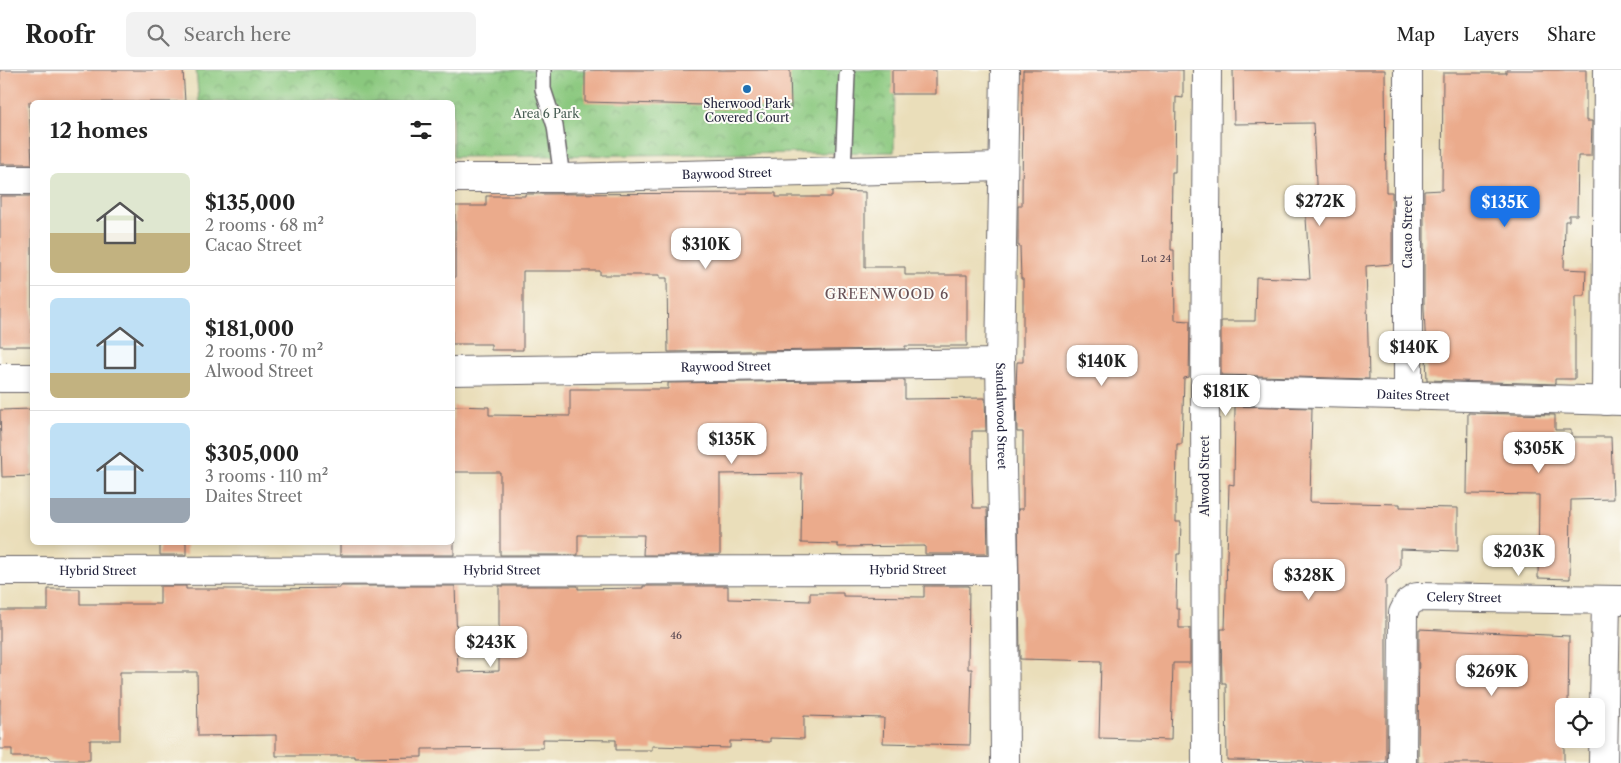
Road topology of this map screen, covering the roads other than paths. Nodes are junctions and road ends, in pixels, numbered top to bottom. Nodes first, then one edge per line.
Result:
1 (543, 70) edge
2 (1005, 70) edge
3 (1207, 70) edge
4 (1408, 70) edge
5 (1608, 70) edge
6 (847, 75) dead end
7 (1002, 167) junction
8 (842, 171) junction
9 (455, 178) edge
10 (562, 178) junction
11 (0, 180) edge
12 (30, 180) edge
13 (1000, 363) junction
14 (455, 371) edge
15 (0, 378) edge
16 (30, 378) edge
17 (1205, 390) junction
18 (1408, 394) junction
19 (1613, 401) edge
20 (1004, 570) junction
21 (0, 571) edge
22 (1614, 600) edge
23 (1006, 763) edge
24 (1206, 763) edge
25 (1402, 763) edge
26 (1603, 763) edge

1 - 10 lane
2 - 7 street, Sandalwood Street
3 - 17 street, Alwood Street
4 - 18 street, Cacao Street
5 - 19 street
6 - 8 lane
7 - 8 street, Baywood Street
7 - 13 street, Sandalwood Street
8 - 10 street, Baywood Street
9 - 10 street, Baywood Street
11 - 12 street
13 - 14 street, Raywood Street
13 - 20 street, Sandalwood Street
15 - 16 street
17 - 18 street, Daites Street
17 - 24 street, Alwood Street
18 - 19 street, Daites Street
20 - 21 street, Hybrid Street
20 - 23 street, Sandalwood Street
22 - 25 street, Celery Street
22 - 26 street

